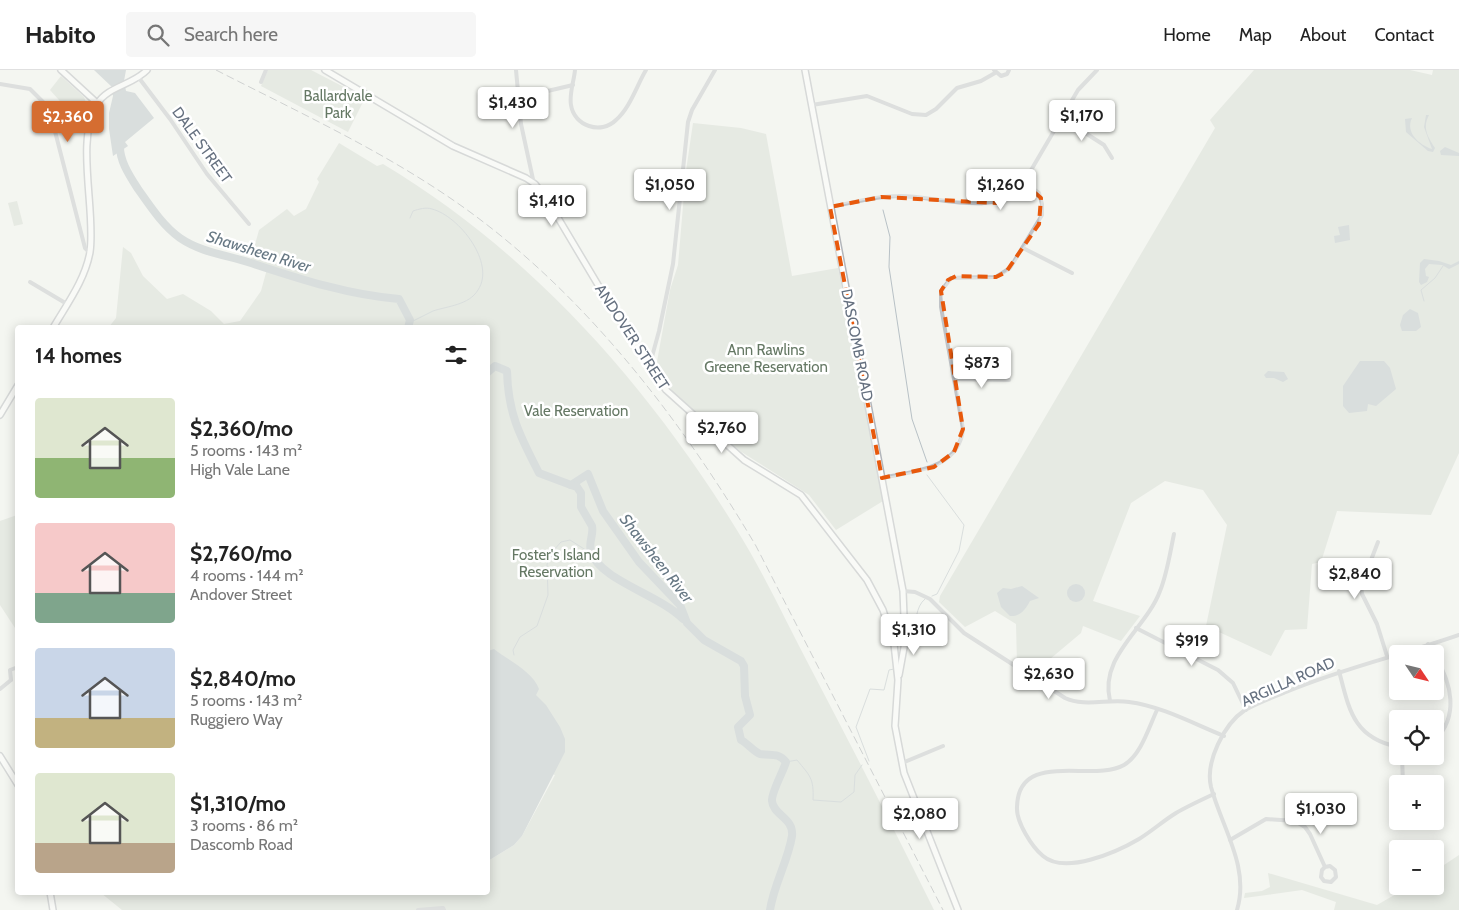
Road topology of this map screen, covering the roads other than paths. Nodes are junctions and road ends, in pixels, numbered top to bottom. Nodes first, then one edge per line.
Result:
1 (61, 70) edge
2 (147, 70) edge
3 (266, 70) edge
4 (325, 70) edge
5 (516, 70) edge
6 (576, 70) edge
7 (646, 70) edge
8 (715, 70) edge
9 (806, 70) edge
10 (1009, 70) edge
11 (1096, 70) edge
12 (994, 72) edge
13 (139, 78) junction
14 (261, 82) dead end
15 (0, 84) edge
16 (573, 85) junction
17 (518, 98) junction
18 (97, 103) junction
19 (812, 105) junction
20 (1062, 118) junction
21 (1112, 158) dead end
22 (1024, 182) junction
23 (535, 184) junction
24 (830, 208) junction
25 (249, 224) dead end
26 (1023, 248) junction
27 (90, 253) junction
28 (1072, 273) dead end
29 (30, 282) dead end
30 (67, 304) junction
31 (55, 325) edge
32 (650, 364) junction
33 (955, 379) junction
34 (1009, 380) dead end
35 (15, 390) edge
36 (0, 415) edge
37 (882, 478) junction
38 (1174, 534) dead end
39 (1378, 542) dead end
40 (903, 591) junction
41 (905, 625) junction
42 (890, 628) junction
43 (1136, 628) junction
44 (1459, 635) edge
45 (894, 644) junction
46 (1428, 644) joint
47 (1387, 656) junction
48 (15, 668) edge
49 (1338, 671) junction
50 (1444, 673) edge
51 (11, 680) junction
52 (898, 680) junction
53 (15, 682) edge
54 (0, 689) edge
55 (1456, 694) dead end
56 (1110, 701) junction
57 (1157, 710) junction
58 (1246, 710) junction
59 (1456, 712) dead end
60 (1444, 733) edge
61 (1224, 736) junction
62 (1389, 744) edge
63 (944, 746) dead end
64 (0, 756) edge
65 (902, 763) junction
66 (15, 780) edge
67 (1214, 794) junction
68 (1230, 840) junction
69 (1325, 867) junction
70 (50, 895) edge
71 (53, 910) edge
72 (418, 910) edge
73 (444, 910) edge
74 (958, 910) edge
75 (1237, 910) edge

1 - 18 main road
2 - 13 main road
3 - 14 street
4 - 23 main road, ANDOVER STREET
5 - 17 street
6 - 16 street
7 - 16 street
8 - 32 street
9 - 19 main road, DASCOMB ROAD
10 - 12 street
11 - 20 street
12 - 19 street
13 - 18 main road
13 - 25 street, DALE STREET
15 - 27 street
16 - 17 street
17 - 23 street
18 - 27 main road
19 - 24 main road, DASCOMB ROAD
20 - 21 street
20 - 22 street
22 - 24 street
22 - 26 street
23 - 32 main road, ANDOVER STREET
24 - 37 main road, DASCOMB ROAD
26 - 28 street
26 - 33 street
27 - 30 main road
29 - 30 street
30 - 31 main road
32 - 42 main road, ANDOVER STREET
33 - 34 street
33 - 37 street
35 - 36 main road
37 - 40 main road, DASCOMB ROAD
38 - 43 street
39 - 47 street
40 - 41 main road, DASCOMB ROAD
40 - 56 street
41 - 42 main road
41 - 45 main road
41 - 52 main road, DASCOMB ROAD
42 - 45 main road, ANDOVER STREET
43 - 56 street
43 - 58 street
44 - 46 street, ARGILLA ROAD
45 - 52 main road, ANDOVER STREET
46 - 47 street, ARGILLA ROAD
47 - 49 street, ARGILLA ROAD
48 - 51 street
49 - 58 street, ARGILLA ROAD
49 - 62 street
50 - 55 street
51 - 53 street
51 - 54 street
52 - 65 main road, ANDOVER STREET
56 - 57 street
57 - 61 street
57 - 67 street
58 - 61 street, ARGILLA ROAD
59 - 60 street
61 - 67 street, ARGILLA ROAD
63 - 65 street
64 - 66 main road
65 - 74 main road, ANDOVER STREET
67 - 68 street, ARGILLA ROAD
68 - 69 street
68 - 75 street, ARGILLA ROAD
69 - 69 street
70 - 71 main road
72 - 73 street

